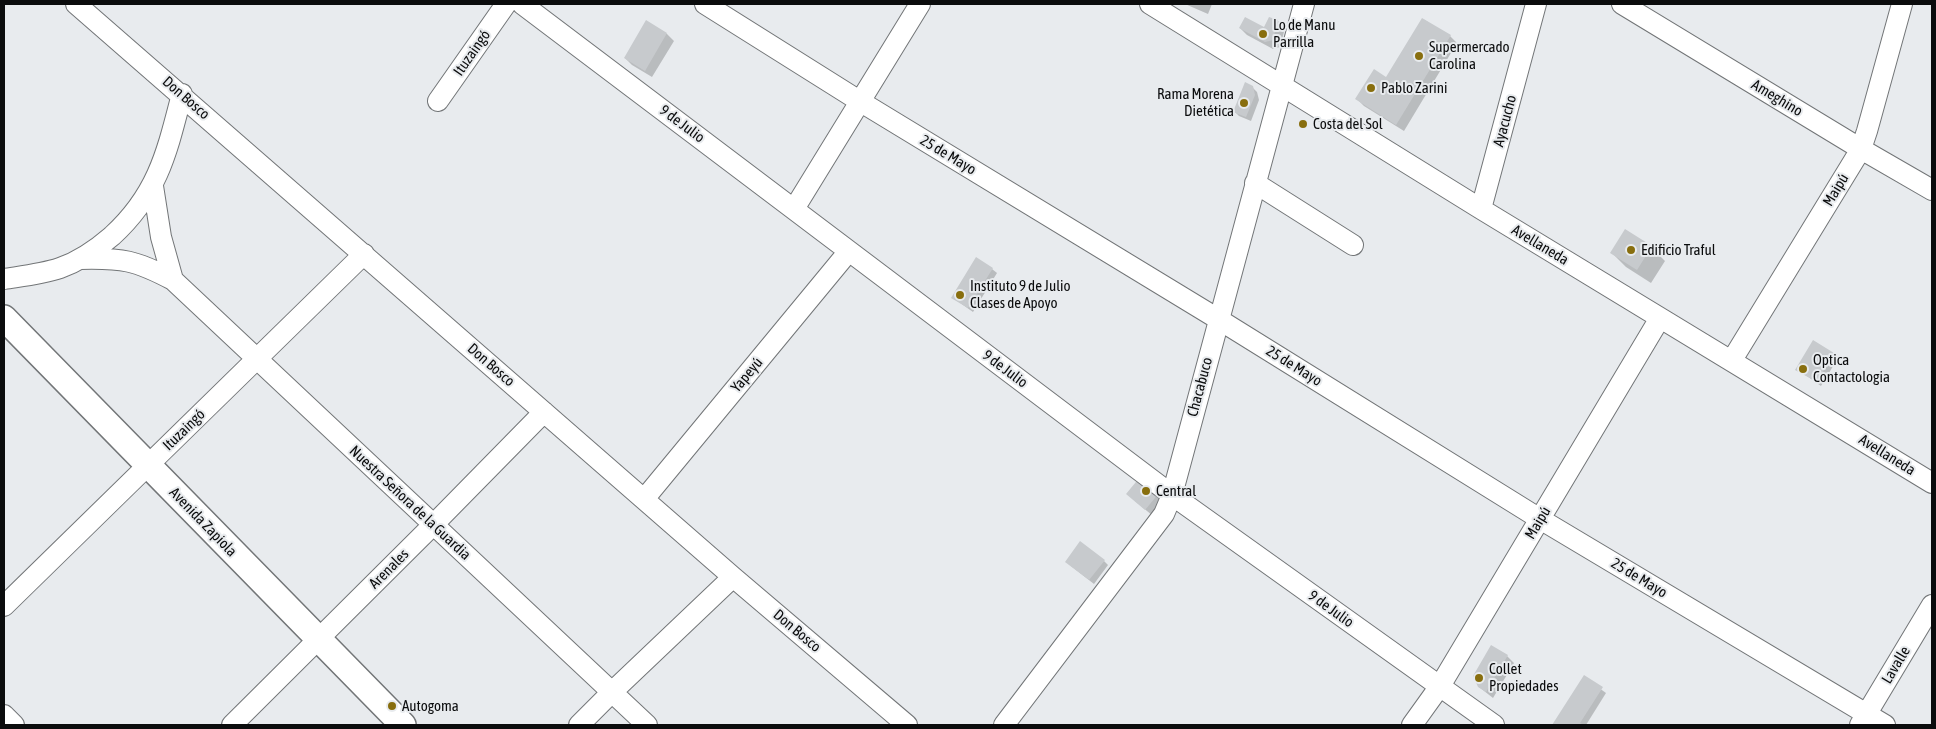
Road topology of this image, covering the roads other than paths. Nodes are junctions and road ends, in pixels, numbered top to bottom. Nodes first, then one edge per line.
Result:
1 (76, 4) edge
2 (506, 4) edge
3 (522, 4) edge
4 (705, 4) edge
5 (920, 4) edge
6 (1150, 4) edge
7 (1304, 4) edge
8 (1536, 4) edge
9 (1622, 4) edge
10 (1902, 4) edge
11 (1282, 84) junction
12 (182, 94) junction
13 (438, 102) dead end
14 (861, 102) junction
15 (1861, 149) junction
16 (1255, 184) junction
17 (152, 186) junction
18 (1932, 190) edge
19 (794, 208) junction
20 (1481, 209) junction
21 (1353, 245) dead end
22 (849, 251) junction
23 (364, 254) junction
24 (80, 259) junction
25 (4, 279) edge
26 (173, 280) junction
27 (4, 318) edge
28 (1660, 318) junction
29 (1218, 319) junction
30 (257, 359) junction
31 (1732, 360) junction
32 (544, 412) junction
33 (148, 466) junction
34 (1932, 483) edge
35 (1172, 495) junction
36 (645, 498) junction
37 (1540, 519) junction
38 (433, 525) junction
39 (733, 577) junction
40 (1932, 605) edge
41 (4, 606) edge
42 (318, 640) junction
43 (1440, 686) junction
44 (612, 692) junction
45 (4, 715) edge
46 (1863, 720) edge
47 (14, 725) edge
48 (232, 725) edge
49 (402, 725) edge
50 (580, 725) edge
51 (647, 725) edge
52 (907, 725) edge
53 (1004, 725) edge
54 (1412, 725) edge
55 (1494, 725) edge
56 (1885, 725) edge

1 - 12 street, Don Bosco
2 - 13 street, Ituzaingó
3 - 19 street, 9 de Julio
4 - 14 street, 25 de Mayo
5 - 14 street
6 - 11 street, Avellaneda
7 - 11 street, Chacabuco
8 - 20 street, Ayacucho
9 - 15 street, Ameghino
10 - 15 street, Maipú
11 - 16 street, Chacabuco
11 - 20 street, Avellaneda
12 - 17 street
12 - 23 street, Don Bosco
14 - 19 street
14 - 29 street, 25 de Mayo
15 - 18 street, Ameghino
15 - 31 street, Maipú
16 - 21 street
16 - 29 street, Chacabuco
17 - 24 street
17 - 26 street
19 - 22 street, 9 de Julio
20 - 28 street, Avellaneda
22 - 35 street, 9 de Julio
22 - 36 street, Yapeyú
23 - 30 street, Ituzaingó
23 - 32 street, Don Bosco
24 - 25 street
24 - 26 street, Nuestra Señora de la Guardia
26 - 30 street, Nuestra Señora de la Guardia
27 - 33 main road, Avenida Zapiola
28 - 31 street, Avellaneda
28 - 37 street, Maipú
29 - 35 street, Chacabuco
29 - 37 street, 25 de Mayo
30 - 33 street, Ituzaingó
30 - 38 street, Nuestra Señora de la Guardia
31 - 34 street, Avellaneda
32 - 36 street, Don Bosco
32 - 38 street, Arenales
33 - 41 street, Ituzaingó
33 - 42 main road, Avenida Zapiola
35 - 43 street, 9 de Julio
35 - 53 street, Chacabuco
36 - 39 street, Don Bosco
37 - 43 street, Maipú
37 - 46 street, 25 de Mayo
38 - 42 street, Arenales
38 - 44 street, Nuestra Señora de la Guardia
39 - 44 street
39 - 52 street, Don Bosco
40 - 46 street, Lavalle
42 - 48 street, Arenales
42 - 49 main road, Avenida Zapiola
43 - 54 street, Maipú
43 - 55 street, 9 de Julio
44 - 50 street
44 - 51 street, Nuestra Señora de la Guardia
45 - 47 street
46 - 56 street, 25 de Mayo

